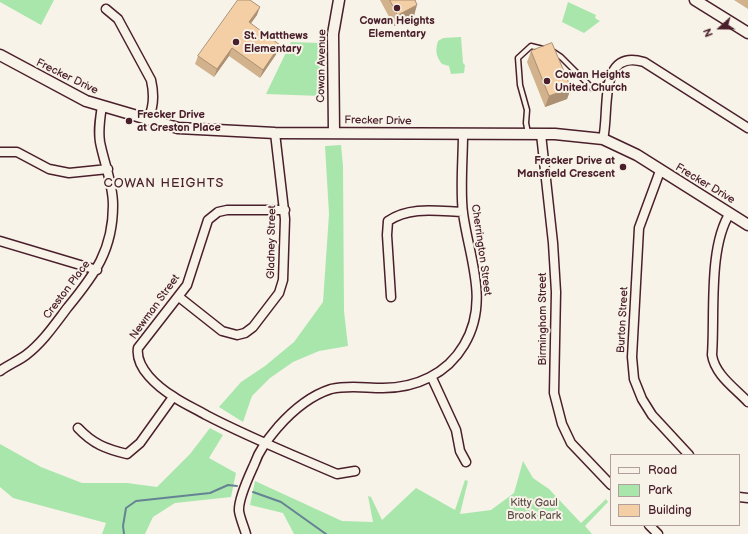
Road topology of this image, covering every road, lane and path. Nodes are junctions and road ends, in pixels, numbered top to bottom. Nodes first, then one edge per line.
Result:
1 (339, 0) edge
2 (695, 0) edge
3 (106, 9) dead end
4 (748, 33) edge
5 (0, 55) edge
6 (608, 84) junction
7 (102, 106) junction
8 (148, 119) junction
9 (748, 128) edge
10 (334, 132) junction
11 (275, 133) junction
12 (463, 134) junction
13 (528, 134) junction
14 (541, 134) junction
15 (603, 139) junction
16 (0, 152) edge
17 (108, 170) junction
18 (660, 171) junction
19 (285, 210) junction
20 (463, 212) junction
21 (730, 213) junction
22 (748, 225) edge
23 (0, 241) edge
24 (98, 270) junction
25 (179, 297) junction
26 (391, 297) dead end
27 (0, 371) edge
28 (432, 378) junction
29 (173, 397) junction
30 (748, 402) edge
31 (78, 428) dead end
32 (265, 443) junction
33 (688, 454) edge
34 (466, 462) dead end
35 (355, 471) dead end
36 (610, 484) edge
37 (650, 526) edge
38 (246, 534) edge
39 (658, 534) edge

1 - 10 street, Cowan Avenue
2 - 4 street
3 - 8 street
5 - 7 street, Frecker Drive
6 - 9 street
6 - 13 lane
6 - 15 street
7 - 8 street, Frecker Drive
7 - 17 street, Creston Place
8 - 11 street, Frecker Drive
10 - 11 street, Frecker Drive
10 - 12 street, Frecker Drive
11 - 19 street, Gladney Street
12 - 13 street, Frecker Drive
12 - 20 street, Cherrington Street
13 - 14 street, Frecker Drive
14 - 15 street, Frecker Drive
14 - 36 street, Birmingham Street
15 - 18 street, Frecker Drive
16 - 17 street
17 - 24 street, Creston Place
18 - 21 street, Frecker Drive
18 - 33 street, Burton Street
19 - 25 street, Newman Street
19 - 25 street, Gladney Street
20 - 26 street
20 - 28 street, Cherrington Street
21 - 22 street, Frecker Drive
21 - 30 street
23 - 24 street
24 - 27 street, Creston Place
25 - 29 street, Newman Street
28 - 32 street, Cherrington Street
28 - 34 street
29 - 31 street
29 - 32 street, Newman Street
32 - 35 street, Newman Street
32 - 38 street, Cherrington Street
37 - 39 street

